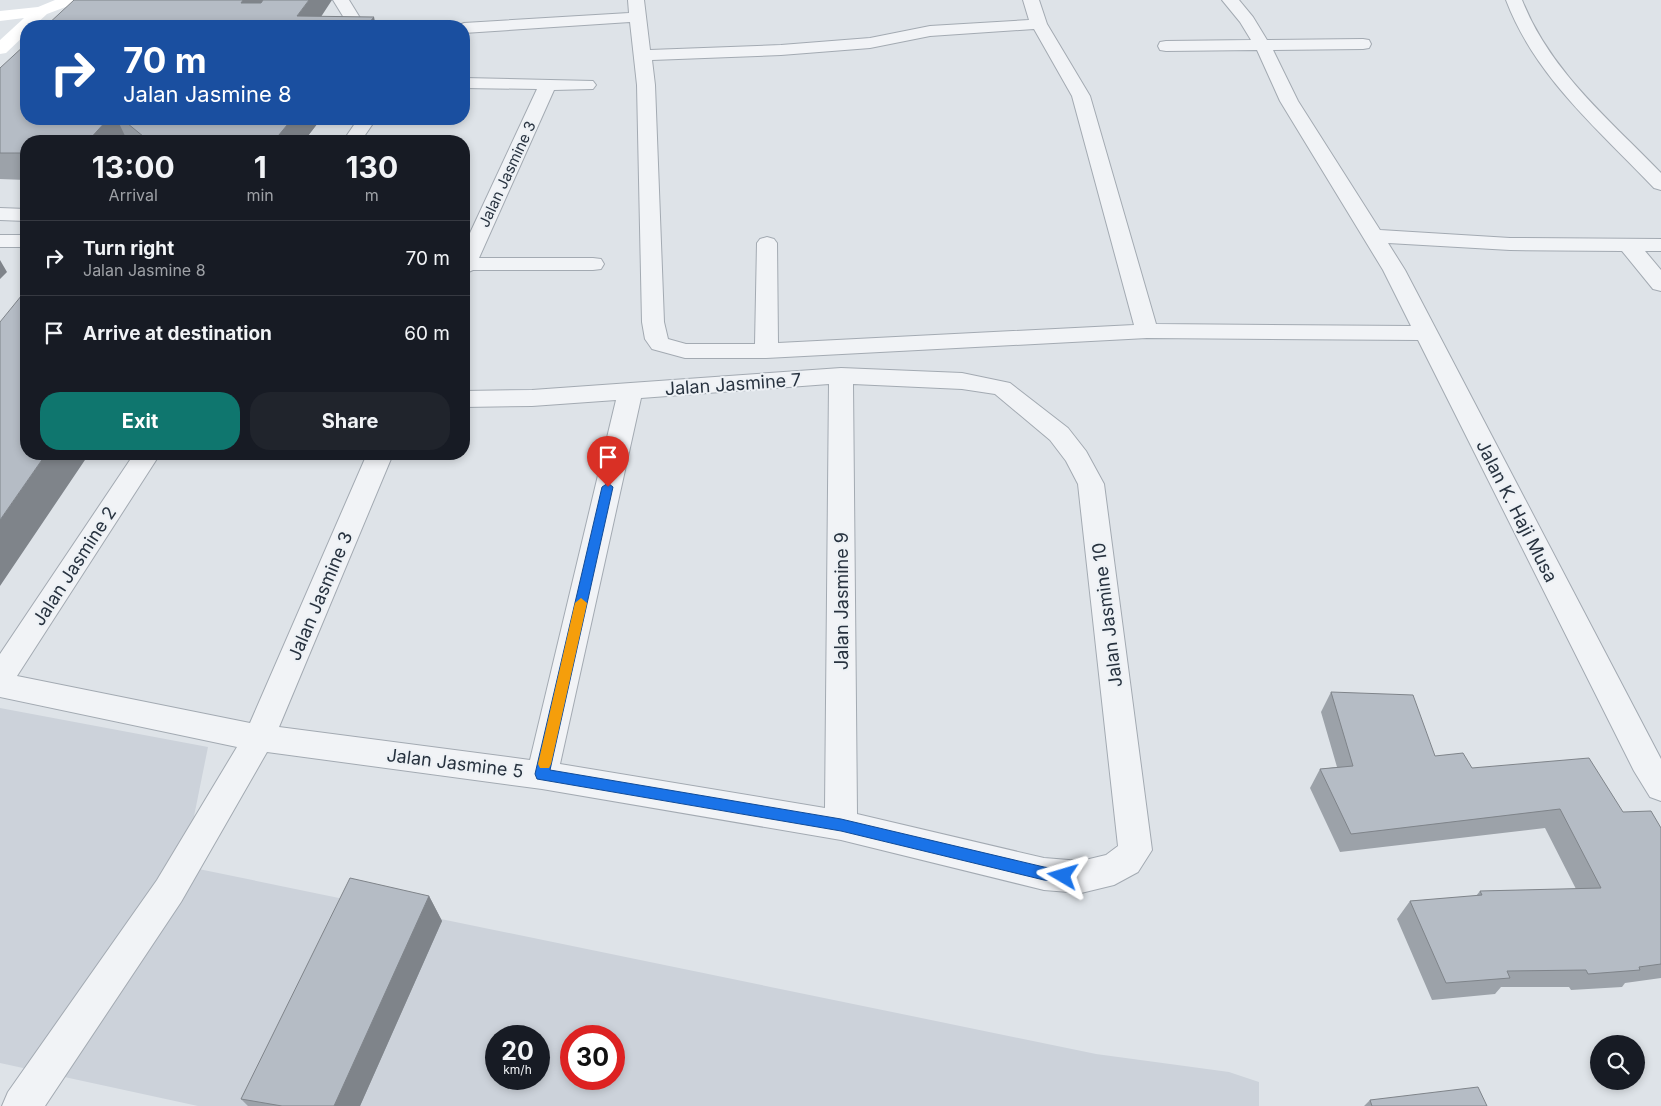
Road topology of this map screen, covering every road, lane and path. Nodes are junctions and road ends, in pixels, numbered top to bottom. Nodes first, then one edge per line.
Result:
1 (70, 0) edge
2 (341, 0) edge
3 (1031, 0) edge
4 (1230, 0) edge
5 (1514, 0) edge
6 (637, 8) edge
7 (41, 11) junction
8 (0, 16) edge
9 (31, 20) edge
10 (353, 20) edge
11 (1039, 24) junction
12 (470, 27) edge
13 (20, 30) edge
14 (1262, 44) junction
15 (1363, 44) dead end
16 (1166, 46) dead end
17 (0, 49) edge
18 (643, 55) junction
19 (470, 83) edge
20 (548, 84) junction
21 (587, 85) dead end
22 (1661, 184) edge
23 (0, 214) edge
24 (20, 215) edge
25 (1371, 236) junction
26 (0, 241) edge
27 (20, 241) edge
28 (766, 243) dead end
29 (1661, 245) edge
30 (1630, 247) junction
31 (470, 255) edge
32 (593, 264) dead end
33 (470, 266) edge
34 (1661, 284) edge
35 (1147, 332) junction
36 (1426, 334) junction
37 (766, 351) junction
38 (841, 376) junction
39 (1002, 388) joint
40 (630, 392) junction
41 (470, 399) edge
42 (143, 460) edge
43 (377, 460) edge
44 (0, 678) edge
45 (0, 685) edge
46 (259, 738) junction
47 (542, 774) junction
48 (1661, 787) edge
49 (841, 825) junction
50 (1114, 869) joint
51 (22, 1106) edge

1 - 7 street
2 - 10 street
3 - 11 street
4 - 14 street, Jalan K. Haji Musa
5 - 22 street
6 - 12 street
6 - 18 street
7 - 8 street
7 - 9 street
11 - 18 street
11 - 35 street
13 - 17 street
14 - 15 street
14 - 16 street
14 - 25 street, Jalan K. Haji Musa
18 - 37 street
19 - 20 street
20 - 21 street
20 - 31 street, Jalan Jasmine 3
23 - 24 street
25 - 30 street
25 - 36 street, Jalan K. Haji Musa
26 - 27 street
28 - 37 street
29 - 30 street
30 - 34 street
32 - 33 street, Jalan Jasmine 3
35 - 36 street
35 - 37 street
36 - 48 street, Jalan K. Haji Musa
38 - 39 street, Jalan Jasmine 7
38 - 40 street, Jalan Jasmine 7
38 - 49 street, Jalan Jasmine 9
39 - 50 street, Jalan Jasmine 10
40 - 41 street, Jalan Jasmine 7
40 - 47 street
42 - 44 street, Jalan Jasmine 2
43 - 46 street, Jalan Jasmine 3
45 - 46 street, Jalan Jasmine 5
46 - 47 street, Jalan Jasmine 5
46 - 51 street, Jalan Jasmine 3
47 - 49 street, Jalan Jasmine 5
49 - 50 street, Jalan Jasmine 5

